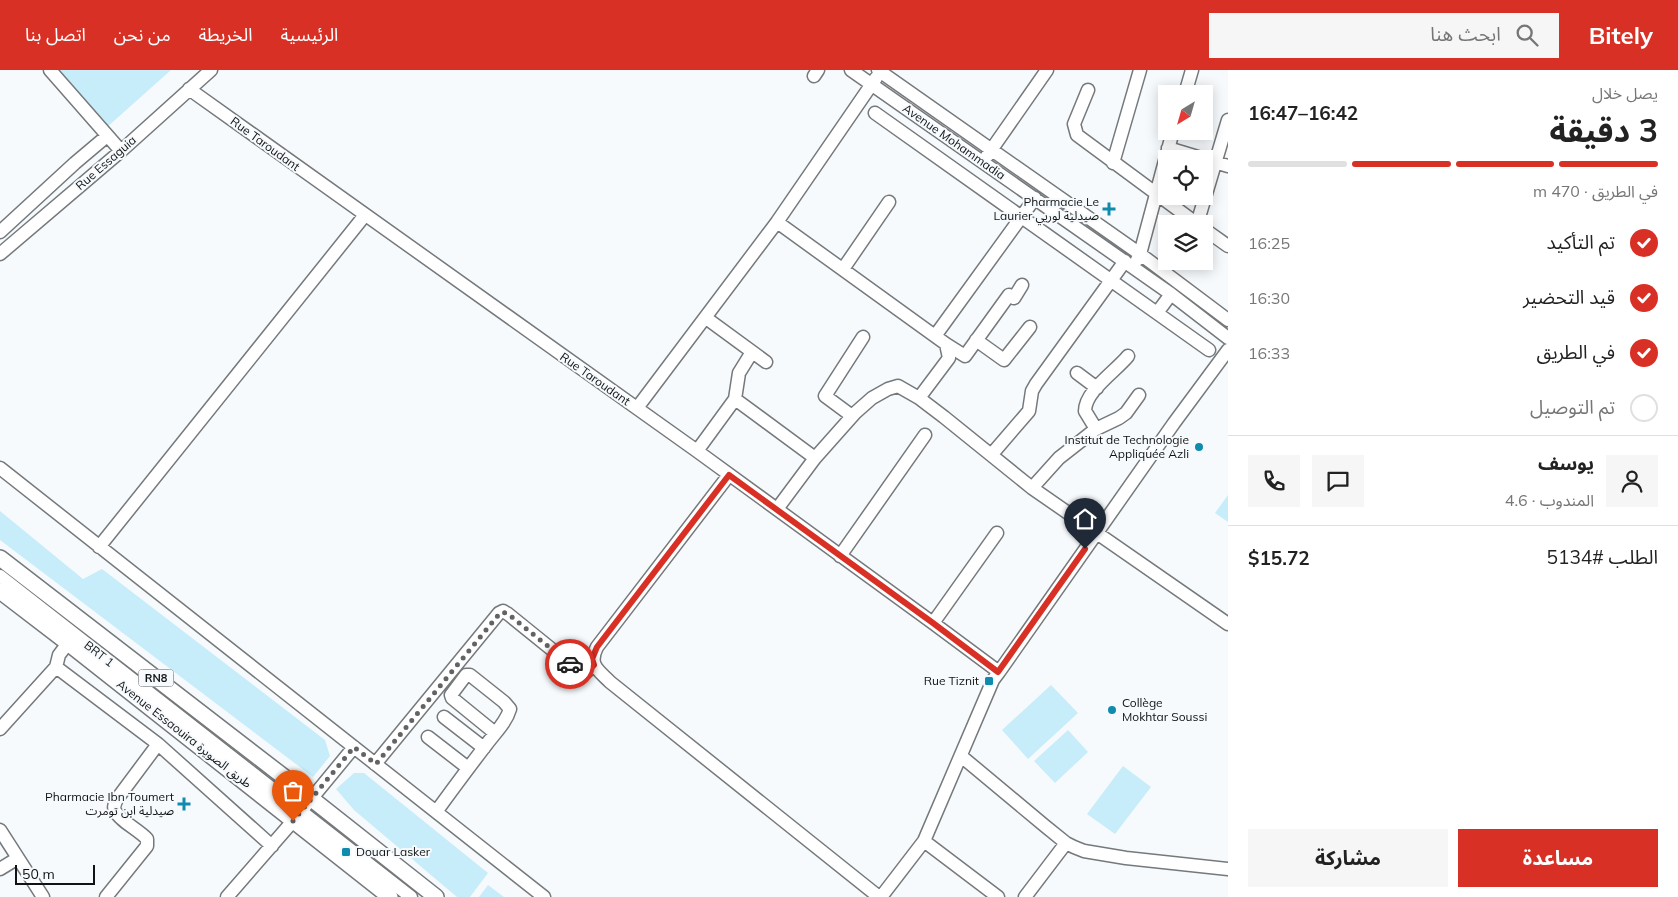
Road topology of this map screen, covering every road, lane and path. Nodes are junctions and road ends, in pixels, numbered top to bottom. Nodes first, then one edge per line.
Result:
1 (50, 70) edge
2 (211, 70) edge
3 (851, 70) edge
4 (1047, 70) edge
5 (1140, 70) edge
6 (1192, 70) edge
7 (879, 71) edge
8 (871, 85) junction
9 (1188, 85) edge
10 (189, 89) junction
11 (1088, 90) dead end
12 (875, 113) dead end
13 (1228, 120) edge
14 (107, 136) junction
15 (1170, 140) edge
16 (1168, 148) junction
17 (120, 151) junction
18 (991, 151) junction
19 (1113, 163) junction
20 (1222, 164) edge
21 (987, 165) junction
22 (977, 186) junction
23 (1156, 193) junction
24 (1035, 198) junction
25 (889, 202) dead end
26 (365, 215) junction
27 (1185, 215) edge
28 (1201, 215) edge
29 (1022, 217) junction
30 (777, 222) junction
31 (0, 232) edge
32 (1213, 235) edge
33 (1228, 246) edge
34 (0, 254) edge
35 (1140, 254) junction
36 (1129, 264) junction
37 (843, 269) junction
38 (1111, 280) junction
39 (1022, 285) dead end
40 (1171, 294) junction
41 (1157, 313) junction
42 (706, 318) junction
43 (1228, 320) edge
44 (1030, 327) dead end
45 (935, 336) junction
46 (863, 337) dead end
47 (1228, 338) edge
48 (976, 340) junction
49 (946, 344) junction
50 (1209, 350) dead end
51 (1228, 350) edge
52 (752, 352) junction
53 (1128, 356) dead end
54 (766, 362) dead end
55 (1077, 373) dead end
56 (1097, 388) junction
57 (1139, 395) dead end
58 (919, 398) junction
59 (735, 399) junction
60 (637, 408) junction
61 (852, 416) junction
62 (1096, 429) junction
63 (925, 435) dead end
64 (696, 451) junction
65 (992, 454) junction
66 (816, 458) junction
67 (0, 468) edge
68 (729, 475) junction
69 (1032, 488) junction
70 (777, 509) junction
71 (997, 533) dead end
72 (1096, 533) junction
73 (98, 547) junction
74 (840, 556) junction
75 (0, 558) edge
76 (0, 576) edge
77 (0, 591) edge
78 (933, 623) junction
79 (1228, 624) edge
80 (68, 642) junction
81 (594, 665) junction
82 (56, 667) junction
83 (998, 672) junction
84 (444, 717) dead end
85 (0, 729) edge
86 (495, 733) junction
87 (428, 737) dead end
88 (158, 744) junction
89 (354, 747) junction
90 (484, 748) junction
91 (961, 756) junction
92 (376, 764) junction
93 (468, 768) junction
94 (312, 799) junction
95 (436, 812) junction
96 (297, 816) junction
97 (0, 830) edge
98 (924, 841) junction
99 (1066, 843) junction
100 (272, 846) junction
101 (18, 858) junction
102 (0, 869) edge
103 (1228, 869) edge
104 (42, 897) edge
105 (106, 897) edge
106 (227, 897) edge
107 (390, 897) edge
108 (411, 897) edge
109 (436, 897) edge
110 (544, 897) edge
111 (880, 897) edge
112 (998, 897) edge
113 (1025, 897) edge

1 - 14 street
2 - 10 street, Rue Essaguia
3 - 8 street, Avenue Mohammadia
4 - 18 street
5 - 19 street
6 - 9 street
7 - 8 street
7 - 18 street, Avenue Mohammadia
8 - 21 street, Avenue Mohammadia
8 - 30 street
10 - 17 street, Rue Essaguia
10 - 26 street, Rue Taroudant
11 - 19 street
12 - 22 street
13 - 20 street
14 - 17 street
14 - 31 street, Rue Essaguia
15 - 16 street
16 - 20 street
16 - 23 street
17 - 34 street, Rue Essaguia
18 - 21 street
18 - 35 street, Avenue Mohammadia
19 - 23 street
20 - 28 street
21 - 22 street
21 - 24 street, Avenue Mohammadia
22 - 29 street
23 - 27 street
23 - 35 street
24 - 29 street
24 - 36 street, Avenue Mohammadia
25 - 37 street
26 - 60 street, Rue Taroudant
26 - 73 street
29 - 38 street
29 - 45 street
30 - 37 street
30 - 42 street
32 - 33 street
35 - 36 street
35 - 43 street, Avenue Mohammadia
36 - 38 street
36 - 40 street, Avenue Mohammadia
37 - 45 street
38 - 41 street
38 - 65 street
39 - 48 street
40 - 41 street
40 - 47 street, Avenue Mohammadia
41 - 50 street
42 - 52 street
42 - 60 street
44 - 48 street
45 - 49 street
46 - 61 street
48 - 49 street
49 - 58 street
51 - 72 street
52 - 54 street
52 - 59 street
53 - 56 street
55 - 56 street
56 - 62 street
57 - 62 street
58 - 61 street
58 - 65 street
59 - 64 street
59 - 66 street
60 - 64 street, Rue Taroudant
61 - 66 street
62 - 69 street
63 - 74 street
64 - 68 street, Rue Taroudant
65 - 69 street
66 - 70 street
67 - 73 street
68 - 70 street, Rue Taroudant
68 - 81 street
69 - 72 street
70 - 74 street, Rue Taroudant
71 - 78 street
72 - 79 street
72 - 83 street
73 - 89 street
74 - 78 street, Rue Taroudant
75 - 94 main road, RN8
76 - 96 street, BRT 1
77 - 80 main road, Avenue Essaouira طريق الصويرة / RN8
78 - 83 street, Rue Taroudant
80 - 82 street
80 - 96 main road, Avenue Essaouira طريق الصويرة / RN8
81 - 92 street
81 - 111 street
82 - 85 street
82 - 88 street
83 - 91 street
84 - 90 street
86 - 86 street
86 - 90 street
87 - 93 street
88 - 100 street
88 - 105 street
89 - 92 street
89 - 94 street
90 - 93 street
91 - 98 street
91 - 99 street
92 - 95 street
93 - 95 street
94 - 96 street
94 - 109 main road, RN8
95 - 110 street
96 - 100 street
96 - 107 main road, Avenue Essaouira طريق الصويرة / RN8
96 - 108 street, BRT 1
97 - 101 street
98 - 111 street
98 - 112 street
99 - 103 street
99 - 113 street
100 - 106 street
101 - 102 street
101 - 104 street

